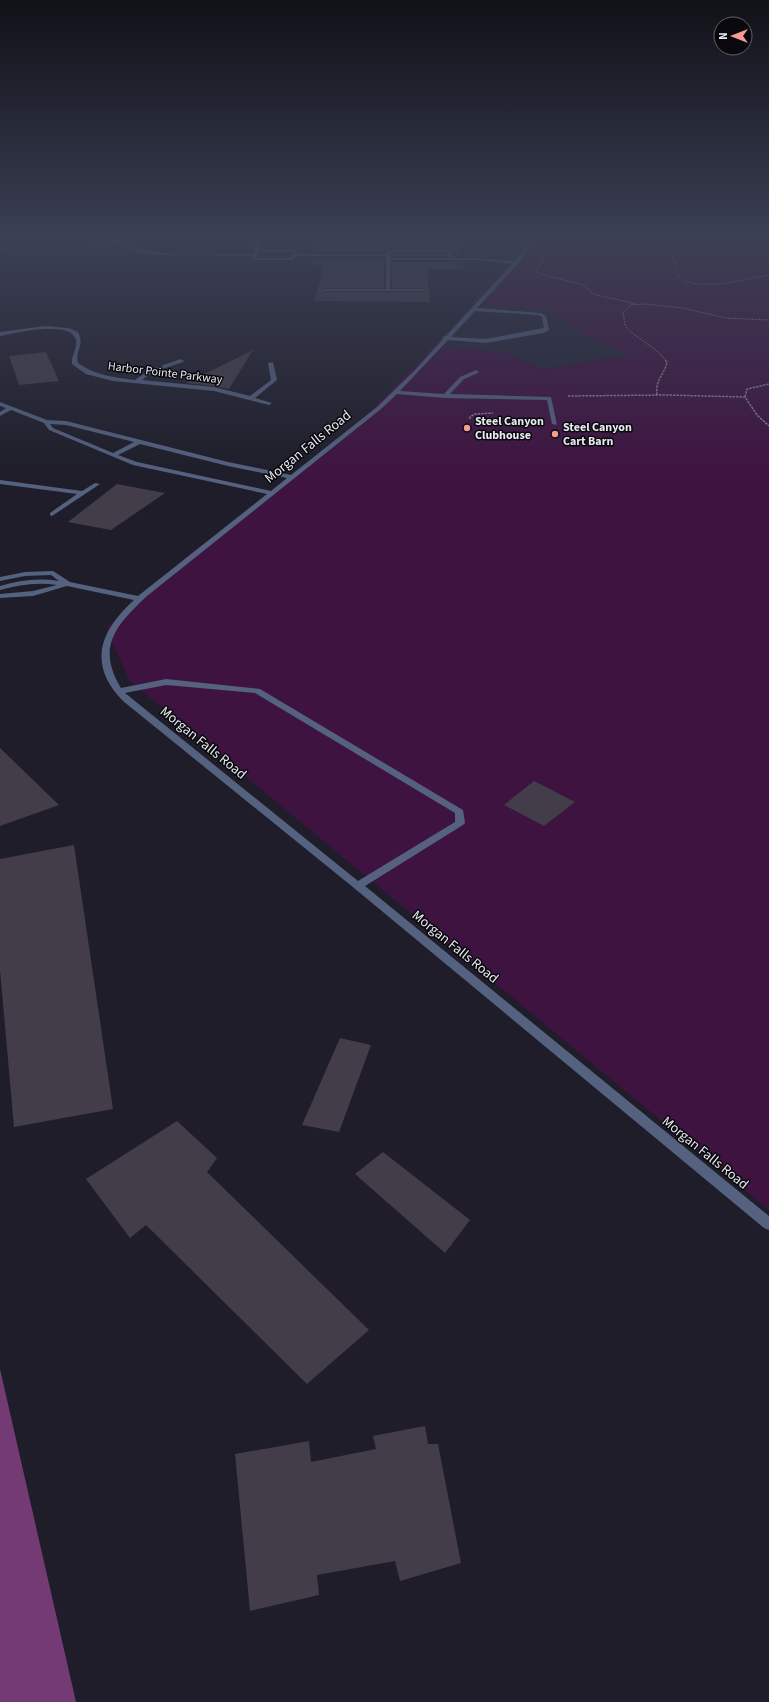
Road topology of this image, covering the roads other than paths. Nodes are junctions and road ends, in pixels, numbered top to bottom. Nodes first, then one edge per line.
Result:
1 (465, 317) edge
2 (544, 317) edge
3 (0, 334) edge
4 (445, 338) junction
5 (181, 362) dead end
6 (271, 363) dead end
7 (476, 372) dead end
8 (137, 381) junction
9 (395, 392) junction
10 (445, 396) junction
11 (251, 398) junction
12 (269, 403) dead end
13 (0, 404) edge
14 (11, 408) junction
15 (0, 410) edge
16 (0, 414) edge
17 (46, 422) junction
18 (555, 424) dead end
19 (104, 433) junction
20 (97, 436) dead end
21 (90, 439) dead end
22 (82, 442) junction
23 (139, 442) junction
24 (113, 455) junction
25 (293, 478) junction
26 (0, 482) edge
27 (97, 484) dead end
28 (83, 493) junction
29 (273, 493) junction
30 (52, 514) dead end
31 (0, 579) edge
32 (67, 583) junction
33 (0, 588) edge
34 (0, 596) edge
35 (140, 599) junction
36 (120, 691) junction
37 (358, 886) junction
38 (769, 1224) edge

1 - 4 street, Morgan Falls Road
2 - 4 street
3 - 8 street, Harbor Pointe Parkway
4 - 9 street, Morgan Falls Road
5 - 8 street
6 - 11 street
7 - 10 street
8 - 11 street, Harbor Pointe Parkway
9 - 10 street
9 - 25 street, Morgan Falls Road
10 - 18 street
11 - 12 street, Harbor Pointe Parkway
13 - 14 street
14 - 15 street
14 - 16 street
14 - 17 street
17 - 19 street
17 - 22 street
19 - 20 street
19 - 23 street
21 - 22 street
22 - 24 street
23 - 24 street
23 - 25 street
24 - 29 street
25 - 29 street, Morgan Falls Road
26 - 28 street
27 - 28 street
28 - 30 street
29 - 35 street, Morgan Falls Road
31 - 32 street
32 - 33 street
32 - 34 street
32 - 35 street
35 - 36 street, Morgan Falls Road
36 - 37 street, Morgan Falls Road
36 - 37 street
37 - 38 street, Morgan Falls Road

